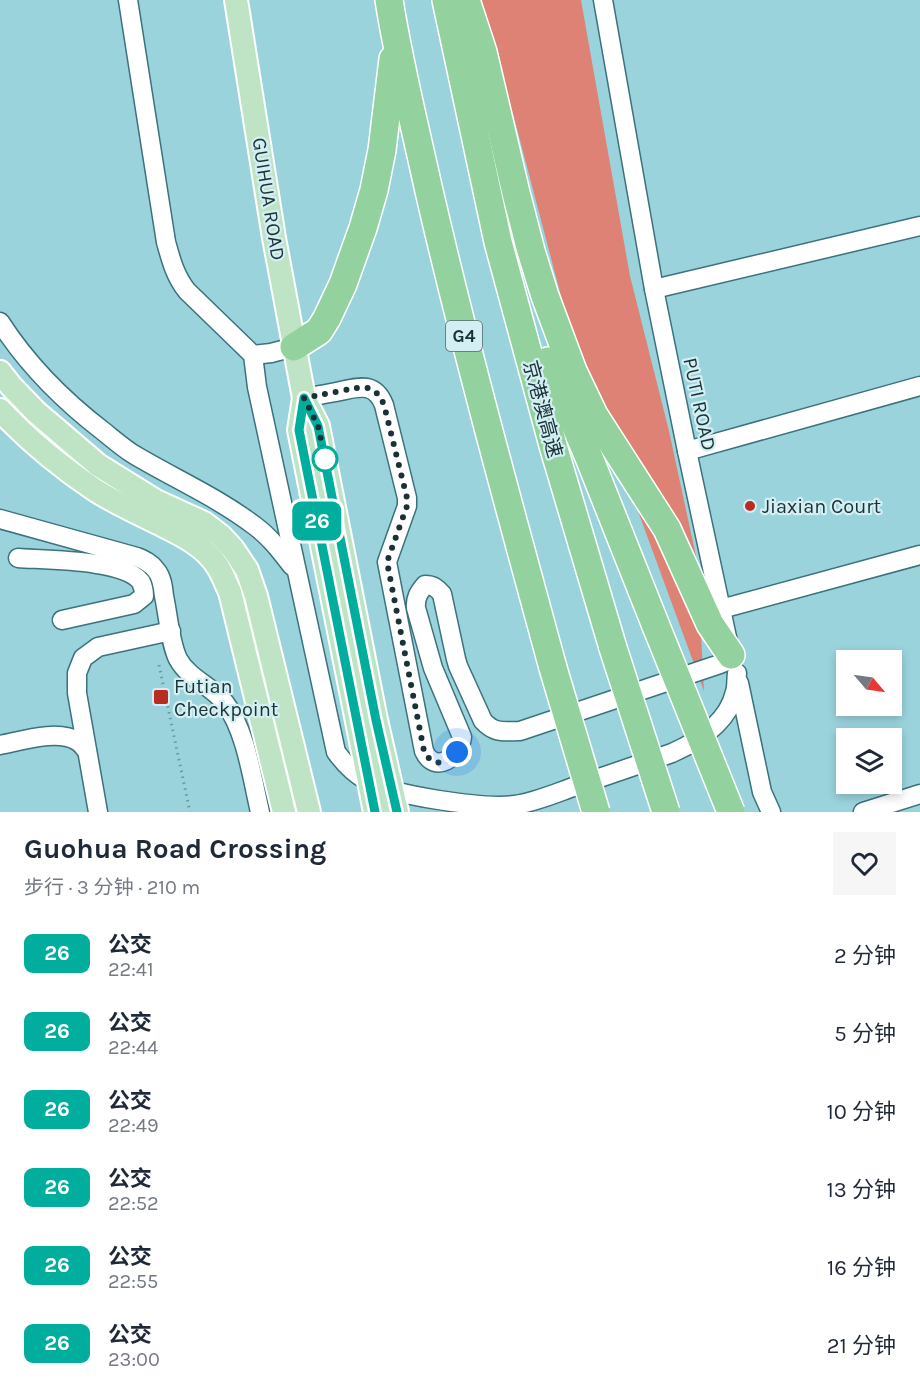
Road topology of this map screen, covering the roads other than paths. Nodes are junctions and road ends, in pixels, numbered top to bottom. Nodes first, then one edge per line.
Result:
1 (128, 0) edge
2 (236, 0) edge
3 (376, 0) edge
4 (389, 0) edge
5 (446, 0) edge
6 (466, 0) edge
7 (603, 0) edge
8 (395, 42) junction
9 (920, 226) edge
10 (498, 242) junction
11 (654, 289) junction
12 (0, 322) edge
13 (294, 347) junction
14 (253, 355) junction
15 (0, 372) edge
16 (920, 386) edge
17 (304, 398) junction
18 (0, 410) edge
19 (687, 451) junction
20 (7, 521) edge
21 (920, 555) edge
22 (18, 558) dead end
23 (296, 570) junction
24 (721, 609) junction
25 (62, 620) dead end
26 (171, 632) junction
27 (734, 664) junction
28 (0, 745) edge
29 (87, 751) junction
30 (368, 782) junction
31 (920, 794) edge
32 (394, 801) edge
33 (98, 812) edge
34 (260, 812) edge
35 (284, 812) edge
36 (309, 812) edge
37 (375, 812) edge
38 (596, 812) edge
39 (666, 812) edge
40 (731, 812) edge
41 (771, 812) edge
42 (863, 812) edge

1 - 14 street
2 - 13 main road, GUIHUA ROAD
3 - 8 highway
4 - 8 highway, G4
5 - 10 highway, 京港澳高速
6 - 27 highway
7 - 11 street, PUTI ROAD
8 - 13 highway
8 - 38 highway, G4, bridge
9 - 11 street
10 - 39 highway, 京港澳高速, bridge
10 - 40 highway, bridge
11 - 19 street, PUTI ROAD
12 - 23 street
13 - 14 street
13 - 17 main road, GUIHUA ROAD
14 - 23 street
15 - 36 main road
16 - 19 street
17 - 27 street
17 - 30 main road
17 - 32 main road
18 - 35 main road
19 - 24 street, PUTI ROAD
20 - 26 street
21 - 24 street
22 - 25 street
23 - 30 street
24 - 27 street, PUTI ROAD
26 - 29 street
26 - 34 street
27 - 32 street
27 - 41 street, PUTI ROAD
28 - 29 street
29 - 33 street
30 - 32 street
30 - 37 main road
31 - 42 street

